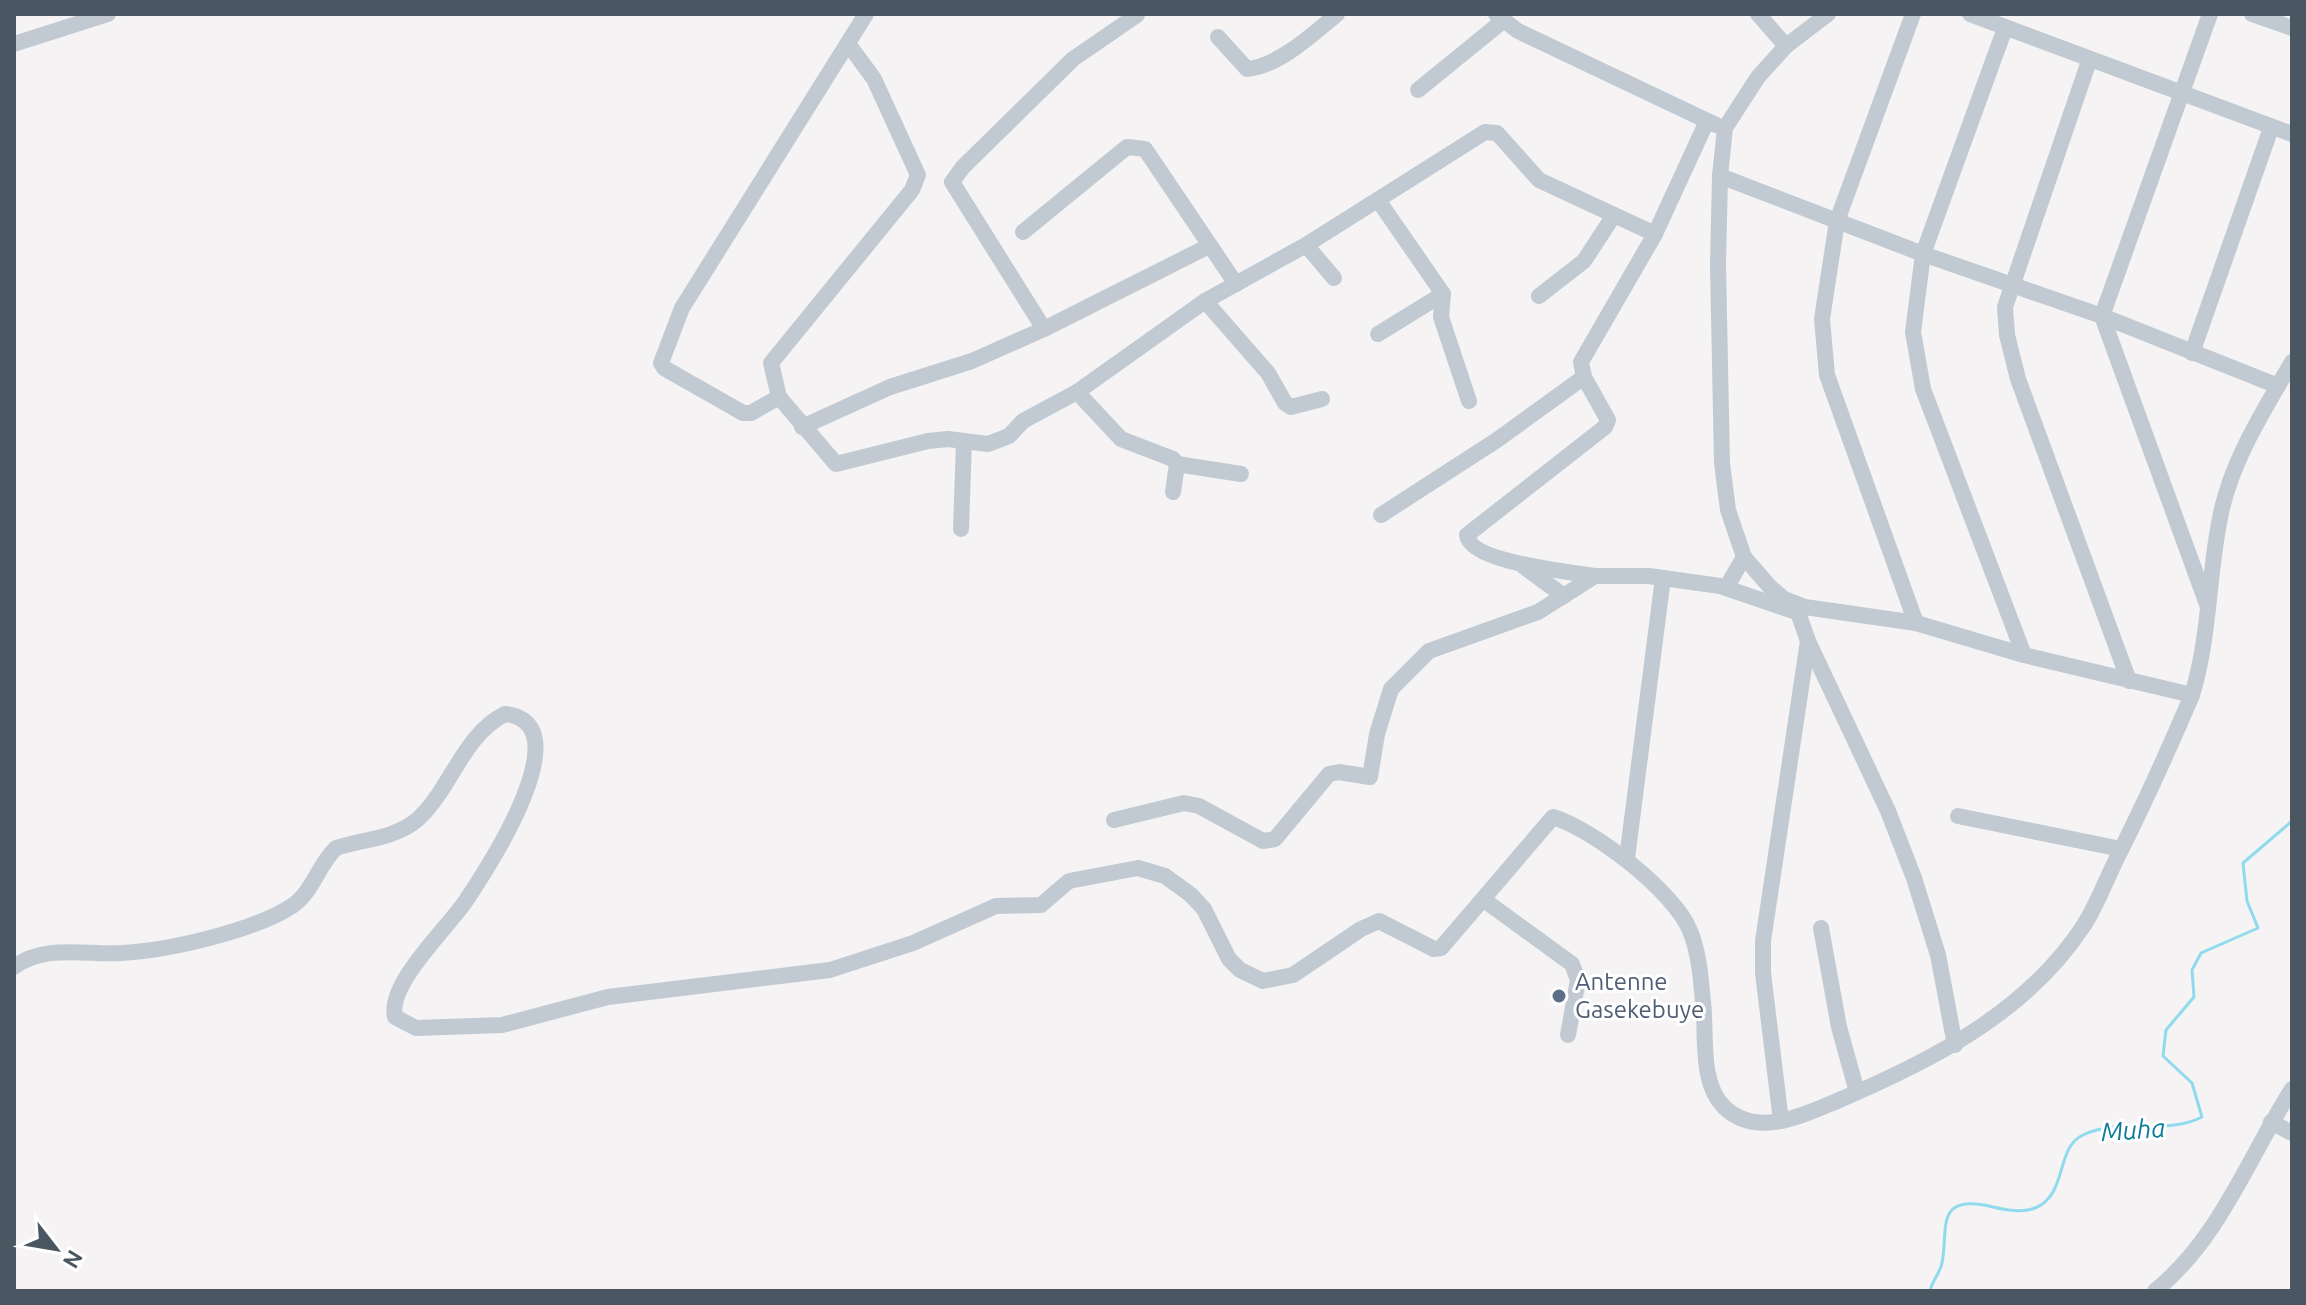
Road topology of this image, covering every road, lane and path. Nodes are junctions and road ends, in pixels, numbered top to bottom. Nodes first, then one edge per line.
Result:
1 (108, 14) edge
2 (866, 14) edge
3 (1337, 14) edge
4 (1758, 14) edge
5 (1828, 14) edge
6 (1913, 14) edge
7 (1970, 14) edge
8 (2210, 14) edge
9 (2252, 14) edge
10 (1137, 15) edge
11 (1500, 17) edge
12 (2005, 28) junction
13 (2292, 28) edge
14 (1218, 37) dead end
15 (14, 44) edge
16 (849, 45) junction
17 (1786, 46) junction
18 (2089, 61) junction
19 (1418, 90) dead end
20 (2182, 94) junction
21 (1707, 121) junction
22 (1725, 128) junction
23 (2271, 128) junction
24 (2292, 134) edge
25 (1720, 176) junction
26 (1378, 200) junction
27 (1614, 215) junction
28 (1837, 221) junction
29 (1023, 232) dead end
30 (1655, 234) junction
31 (1306, 245) junction
32 (1209, 246) junction
33 (1923, 254) junction
34 (1334, 278) dead end
35 (1236, 284) junction
36 (2011, 285) junction
37 (1443, 294) junction
38 (1539, 296) dead end
39 (1205, 301) junction
40 (2102, 316) junction
41 (1044, 329) junction
42 (1378, 334) dead end
43 (2192, 353) junction
44 (2292, 362) edge
45 (1584, 377) junction
46 (2278, 386) junction
47 (1077, 392) junction
48 (779, 397) junction
49 (1322, 399) dead end
50 (1469, 401) dead end
51 (802, 427) junction
52 (964, 441) junction
53 (1177, 464) junction
54 (1241, 474) dead end
55 (1173, 492) dead end
56 (1381, 515) dead end
57 (961, 529) dead end
58 (1518, 563) junction
59 (1749, 564) junction
60 (1595, 576) junction
61 (1663, 578) junction
62 (1734, 590) junction
63 (1564, 596) junction
64 (1797, 608) junction
65 (2210, 611) junction
66 (1916, 623) junction
67 (1808, 641) junction
68 (2024, 655) junction
69 (2129, 681) junction
70 (2192, 695) junction
71 (1958, 816) dead end
72 (1114, 820) dead end
73 (2121, 849) junction
74 (1627, 858) junction
75 (1484, 900) junction
76 (1821, 928) dead end
77 (14, 967) edge
78 (1568, 1035) dead end
79 (1955, 1045) junction
80 (2292, 1089) edge
81 (1857, 1092) junction
82 (1781, 1121) junction
83 (2271, 1122) junction
84 (2292, 1133) edge
85 (2155, 1291) edge

1 - 15 street
2 - 16 street
3 - 14 street
4 - 17 street
5 - 17 street
6 - 28 street
7 - 12 street
8 - 20 street
9 - 13 street
10 - 41 street
11 - 19 street
11 - 21 street
12 - 18 street
12 - 33 street
16 - 48 street
16 - 48 street
17 - 22 street
18 - 20 street
18 - 36 street
20 - 23 street
20 - 40 street
21 - 22 street
21 - 30 street
22 - 25 street
23 - 24 street
23 - 43 street
25 - 28 street
25 - 59 street
26 - 27 street
26 - 31 street
26 - 37 street
27 - 30 street
27 - 38 street
28 - 33 street
28 - 66 street
29 - 32 street
30 - 45 street
31 - 34 street
31 - 35 street
32 - 35 street
32 - 41 street
33 - 36 street
33 - 68 street
35 - 39 street
36 - 40 street
36 - 69 street
37 - 42 street
37 - 50 street
39 - 47 street
39 - 49 street
40 - 43 street
40 - 65 street
41 - 51 street
43 - 46 street
44 - 46 street
45 - 56 street
45 - 58 street
46 - 65 street
47 - 52 street
47 - 53 street
48 - 51 street
51 - 52 street
52 - 57 street
53 - 54 street
53 - 55 street
58 - 60 street
58 - 63 street
59 - 62 street
59 - 64 street
60 - 61 street
60 - 63 street
61 - 62 street
61 - 74 street
62 - 64 street
63 - 72 street
64 - 66 street
64 - 67 street
65 - 70 street
66 - 68 street
67 - 79 street
67 - 82 street
68 - 69 street
69 - 70 street
70 - 73 street
71 - 73 street
73 - 79 street
74 - 75 street
74 - 82 street
75 - 77 street
75 - 78 street
76 - 81 street
79 - 81 street
80 - 83 street
81 - 82 street
83 - 84 street
83 - 85 street

